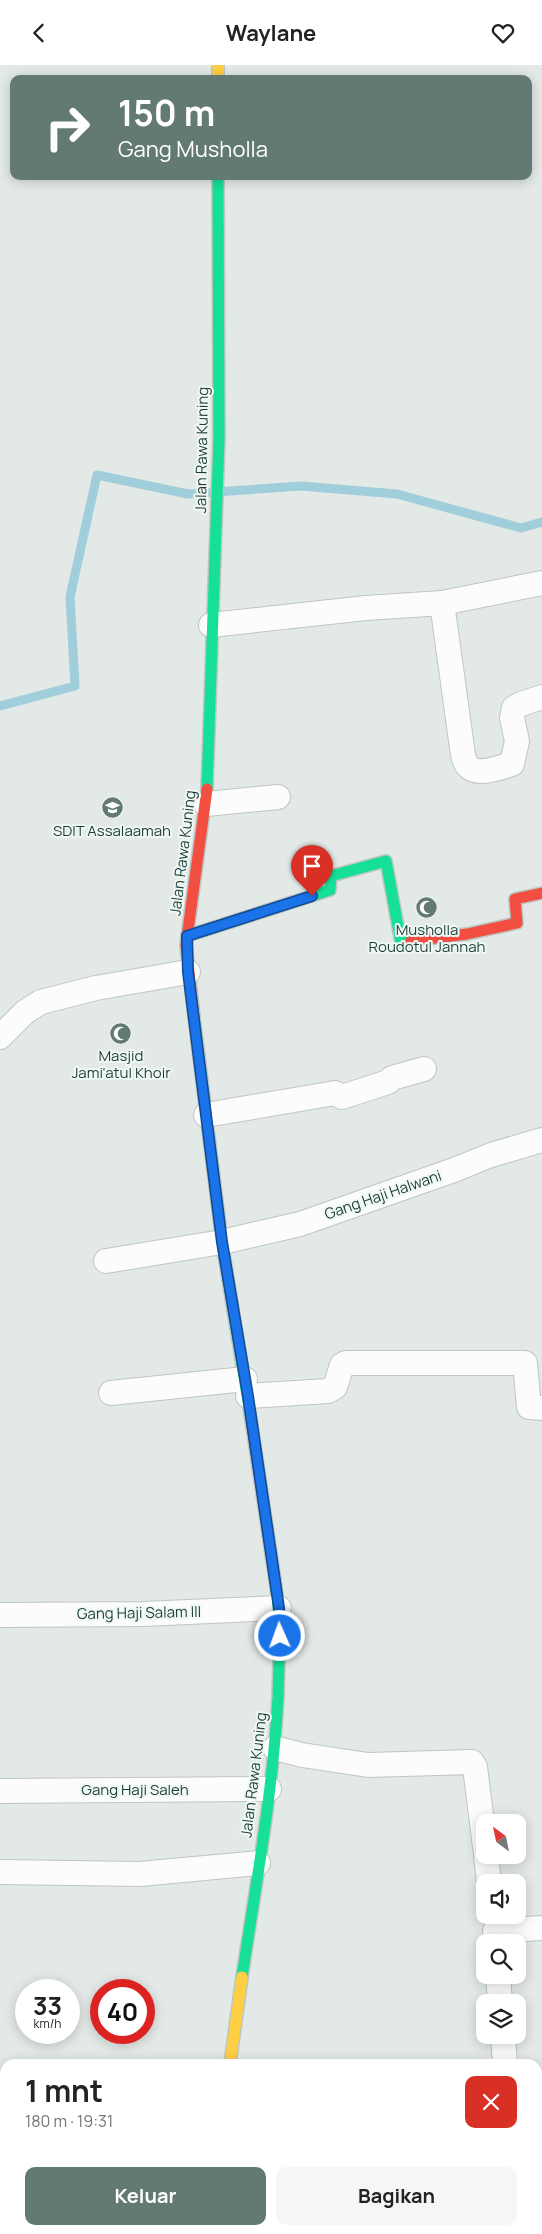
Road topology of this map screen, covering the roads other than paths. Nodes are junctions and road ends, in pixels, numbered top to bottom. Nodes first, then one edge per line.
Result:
1 (218, 180) edge
2 (542, 583) edge
3 (442, 603) junction
4 (212, 625) junction
5 (542, 697) edge
6 (278, 797) dead end
7 (206, 804) junction
8 (542, 893) edge
9 (187, 936) junction
10 (188, 972) junction
11 (0, 1037) edge
12 (424, 1069) dead end
13 (206, 1115) junction
14 (542, 1140) edge
15 (222, 1242) junction
16 (106, 1261) dead end
17 (247, 1387) junction
18 (111, 1393) dead end
19 (542, 1408) edge
20 (279, 1608) junction
21 (0, 1615) edge
22 (276, 1748) junction
23 (269, 1789) junction
24 (0, 1791) edge
25 (481, 1814) edge
26 (258, 1863) junction
27 (0, 1872) edge
28 (542, 1928) edge
29 (495, 1930) edge
30 (504, 2044) edge
31 (231, 2059) edge
32 (505, 2059) edge

1 - 4 street, Jalan Rawa Kuning
2 - 3 street
3 - 4 street
3 - 5 street
4 - 7 street, Jalan Rawa Kuning
6 - 7 street
7 - 9 street, Jalan Rawa Kuning
8 - 9 street
9 - 10 street, Jalan Rawa Kuning
10 - 11 street
10 - 13 street, Jalan Rawa Kuning
12 - 13 street
13 - 15 street, Jalan Rawa Kuning
14 - 15 street, Gang Haji Halwani
15 - 16 street, Gang Haji Halwani
15 - 17 street, Jalan Rawa Kuning
17 - 18 street
17 - 19 street
17 - 20 street, Jalan Rawa Kuning
20 - 21 street, Gang Haji Salam III
20 - 22 street, Jalan Rawa Kuning
22 - 23 street, Jalan Rawa Kuning
22 - 25 street
23 - 24 street, Gang Haji Saleh
23 - 26 street, Jalan Rawa Kuning
26 - 27 street
26 - 31 street, Jalan Rawa Kuning
28 - 29 street
30 - 32 street

